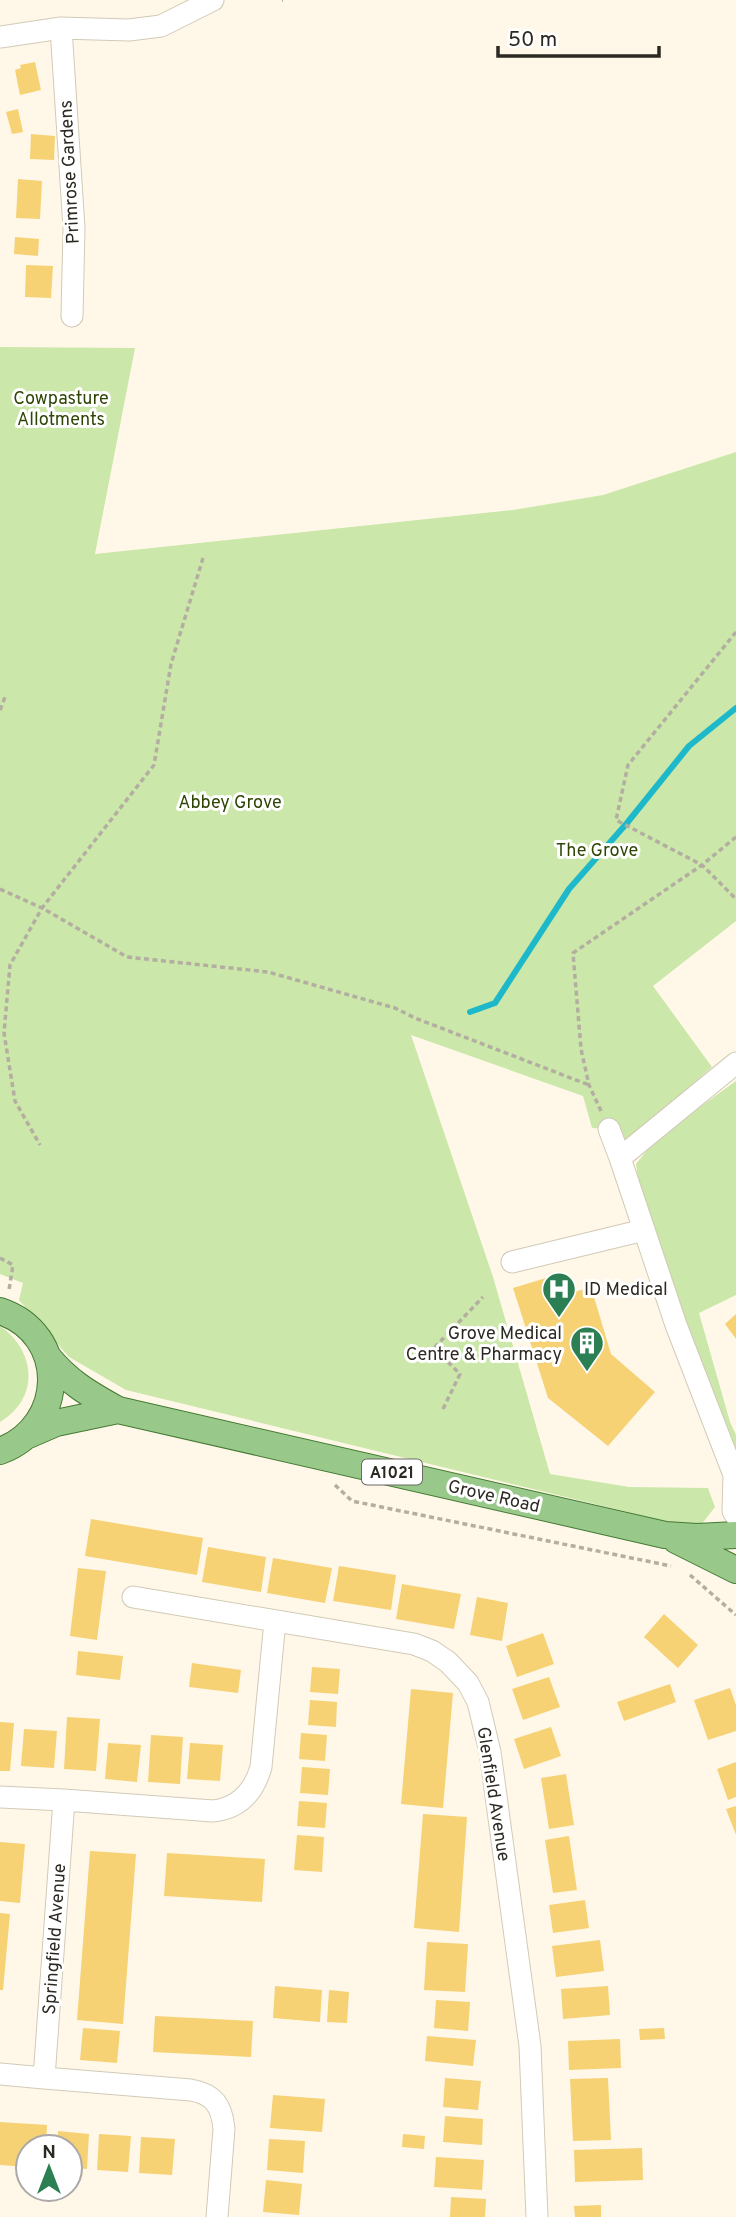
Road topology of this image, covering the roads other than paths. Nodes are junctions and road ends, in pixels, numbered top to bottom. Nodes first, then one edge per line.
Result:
1 (213, 0) edge
2 (61, 28) junction
3 (0, 37) edge
4 (72, 316) dead end
5 (730, 1067) edge
6 (609, 1129) road end
7 (620, 1158) junction
8 (644, 1230) junction
9 (512, 1262) dead end
10 (3, 1312) edge
11 (47, 1356) junction
12 (118, 1410) junction
13 (26, 1437) junction
14 (1, 1451) edge
15 (735, 1476) edge
16 (736, 1516) edge
17 (665, 1535) junction
18 (736, 1535) edge
19 (736, 1570) edge
20 (133, 1597) dead end
21 (275, 1620) junction
22 (0, 1797) edge
23 (64, 1800) junction
24 (0, 2074) edge
25 (44, 2078) junction
26 (217, 2217) edge
27 (537, 2217) edge

1 - 2 street
2 - 3 street
2 - 4 street, Primrose Gardens
5 - 7 street
6 - 7 street
7 - 8 street
8 - 9 street
8 - 15 street
10 - 11 main road, Grove Road
11 - 12 main road, Grove Road / A1021
11 - 13 main road
12 - 13 main road, Grove Road / A1021
12 - 17 main road, Grove Road / A1021
13 - 14 main road, Grove Road
15 - 16 street
17 - 18 main road, Grove Road / A1021
17 - 19 main road, Grove Road / A1021
20 - 21 street, Glenfield Avenue
21 - 23 street
21 - 27 street, Glenfield Avenue
22 - 23 street
23 - 25 street, Springfield Avenue
24 - 25 street
25 - 26 street

